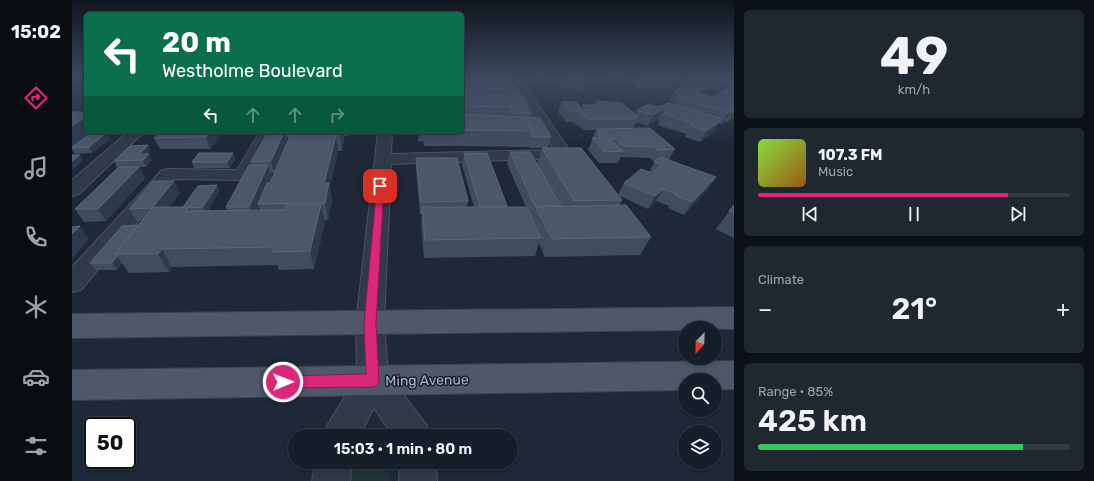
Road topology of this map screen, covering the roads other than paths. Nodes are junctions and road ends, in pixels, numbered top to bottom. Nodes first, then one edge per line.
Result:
1 (529, 100) edge
2 (135, 134) edge
3 (266, 134) edge
4 (385, 134) edge
5 (382, 159) junction
6 (90, 174) junction
7 (113, 174) edge
8 (144, 174) dead end
9 (168, 174) junction
10 (72, 190) edge
11 (72, 283) edge
12 (734, 318) edge
13 (370, 323) junction
14 (72, 326) edge
15 (734, 375) edge
16 (373, 380) junction
17 (72, 385) edge
18 (344, 429) edge
19 (409, 429) edge
20 (333, 469) edge
21 (418, 469) edge
22 (331, 481) edge
23 (418, 481) edge

1 - 5 street
2 - 6 street
3 - 9 street
4 - 5 street
5 - 13 street
6 - 7 street
6 - 10 street
8 - 9 street
9 - 11 street
12 - 13 main road
13 - 14 main road
13 - 16 street
15 - 16 main road, Ming Avenue
16 - 17 main road, Ming Avenue
16 - 18 street
16 - 19 street
20 - 22 street
21 - 23 street

